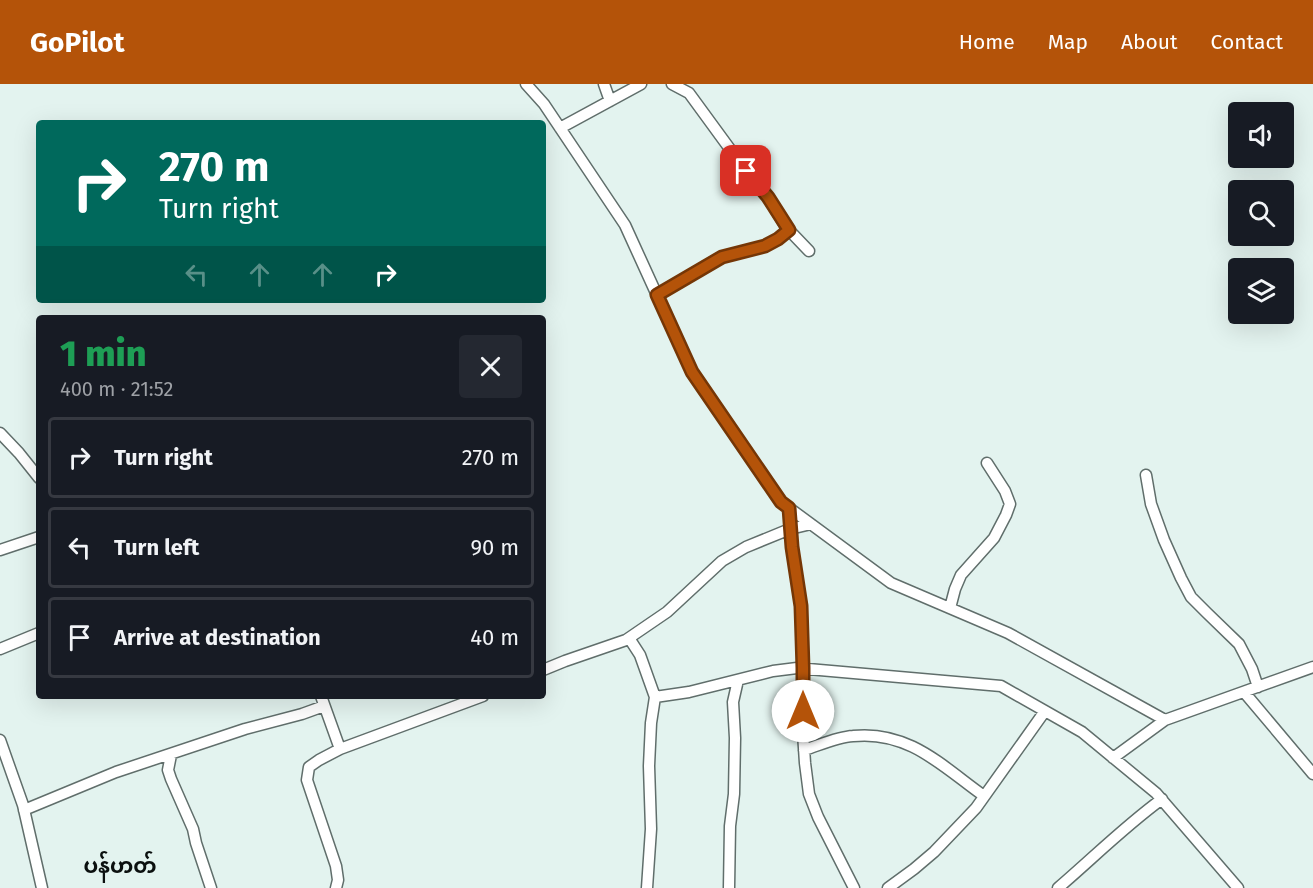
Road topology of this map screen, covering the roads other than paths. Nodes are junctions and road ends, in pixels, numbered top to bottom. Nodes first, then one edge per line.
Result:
1 (525, 84) edge
2 (604, 84) edge
3 (641, 84) edge
4 (672, 84) edge
5 (610, 101) junction
6 (560, 128) junction
7 (789, 230) junction
8 (809, 251) dead end
9 (657, 295) junction
10 (0, 433) edge
11 (987, 464) dead end
12 (36, 474) edge
13 (1146, 475) dead end
14 (789, 508) junction
15 (811, 524) junction
16 (790, 529) junction
17 (36, 538) edge
18 (0, 550) edge
19 (950, 608) junction
20 (36, 634) edge
21 (630, 638) junction
22 (0, 649) edge
23 (1313, 667) edge
24 (803, 668) junction
25 (546, 669) edge
26 (738, 680) junction
27 (1258, 687) junction
28 (1244, 692) junction
29 (655, 697) junction
30 (475, 699) edge
31 (323, 701) edge
32 (1045, 711) junction
33 (1165, 720) junction
34 (0, 740) edge
35 (340, 748) junction
36 (804, 750) junction
37 (171, 755) junction
38 (1113, 758) junction
39 (1313, 774) edge
40 (984, 796) junction
41 (1162, 799) junction
42 (24, 810) junction
43 (42, 888) edge
44 (211, 888) edge
45 (336, 888) edge
46 (647, 888) edge
47 (729, 888) edge
48 (854, 888) edge
49 (888, 888) edge
50 (1058, 888) edge
51 (1238, 888) edge

1 - 6 street
2 - 5 street
3 - 5 street
4 - 7 street
5 - 6 street
6 - 9 street
7 - 8 street
7 - 9 street
9 - 14 street
10 - 12 street
11 - 19 street
13 - 27 street
14 - 15 street
14 - 16 street
15 - 16 street
15 - 19 street
16 - 21 street
16 - 24 street
17 - 18 street
19 - 33 street
20 - 22 street
21 - 25 street
21 - 29 street
23 - 27 street
24 - 26 street
24 - 32 street
24 - 36 street
26 - 29 street
26 - 47 street
27 - 28 street
28 - 33 street
28 - 39 street
29 - 46 street
30 - 35 street
31 - 35 street
31 - 37 street
32 - 38 street
32 - 40 street
33 - 38 street
34 - 42 street
35 - 45 street
36 - 40 street
36 - 48 street
37 - 42 street
37 - 44 street
38 - 41 street
40 - 49 street
41 - 50 street
41 - 51 street
42 - 43 street

